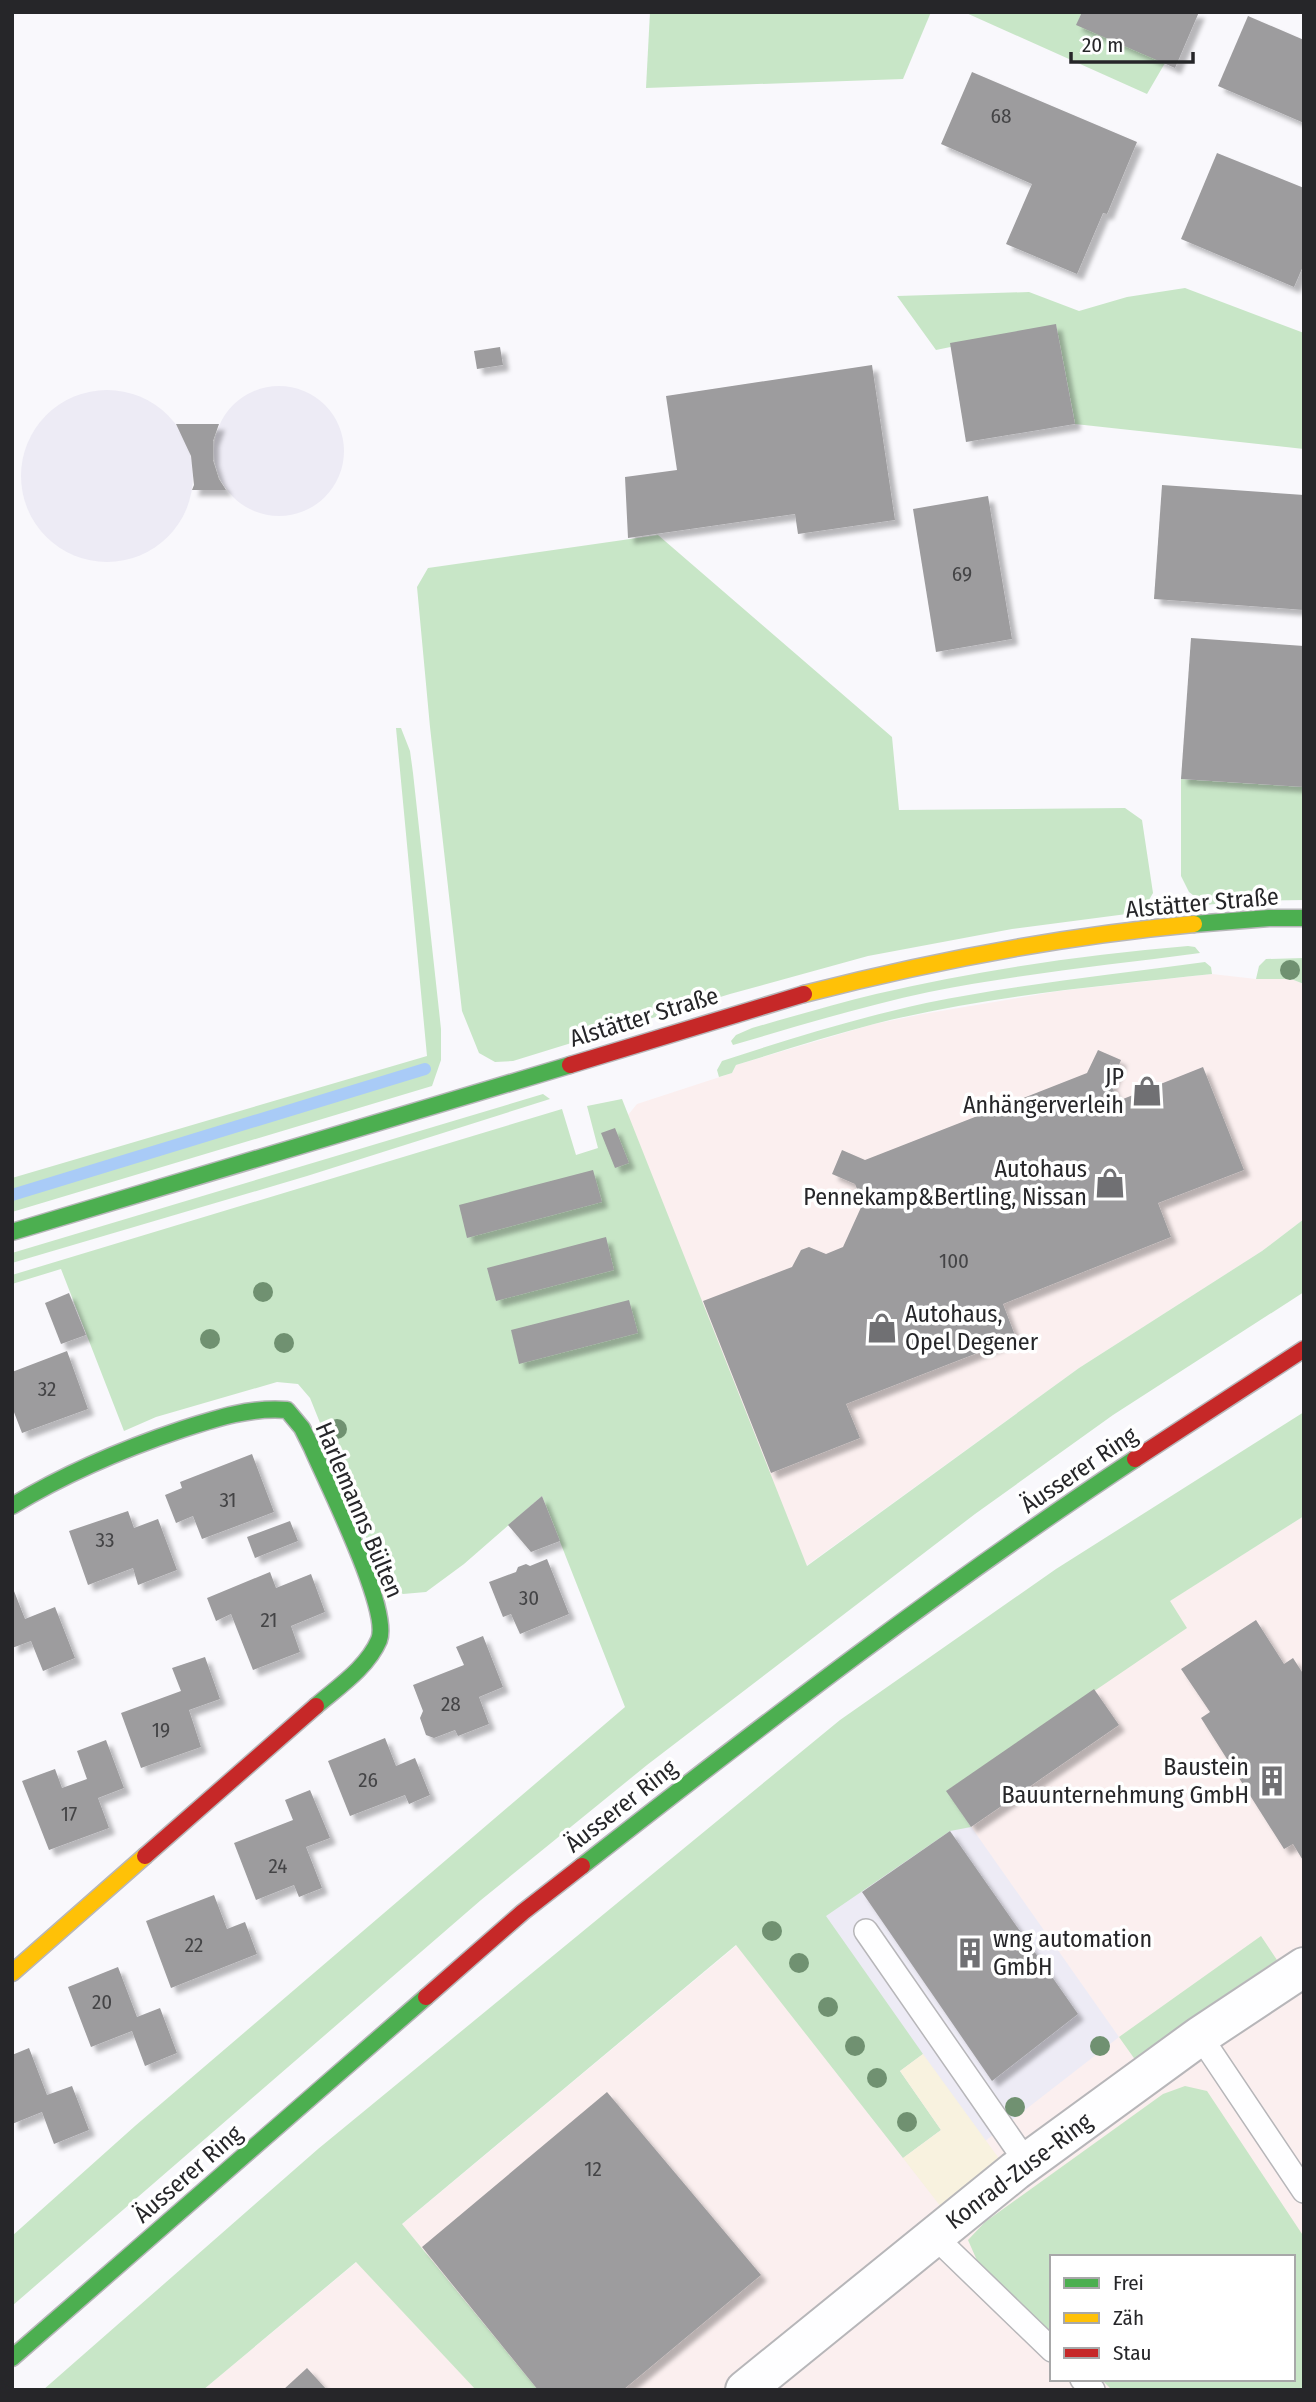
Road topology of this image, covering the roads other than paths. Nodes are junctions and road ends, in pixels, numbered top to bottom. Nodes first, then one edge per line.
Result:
1 (1304, 918) edge
2 (12, 1232) edge
3 (1304, 1349) edge
4 (12, 1506) edge
5 (866, 1931) dead end
6 (1304, 1967) edge
7 (12, 1973) edge
8 (1200, 2036) junction
9 (1027, 2162) junction
10 (1304, 2191) edge
11 (934, 2236) junction
12 (1050, 2348) edge
13 (12, 2358) edge
14 (745, 2390) edge

1 - 2 main road, Alstätter Straße
3 - 13 main road, Äusserer Ring
4 - 7 main road, Harlemanns Bülten
5 - 9 lane
6 - 8 street, Konrad-Zuse-Ring
8 - 9 street, Konrad-Zuse-Ring
8 - 10 lane
9 - 11 street, Konrad-Zuse-Ring
11 - 12 lane
11 - 14 street, Konrad-Zuse-Ring

